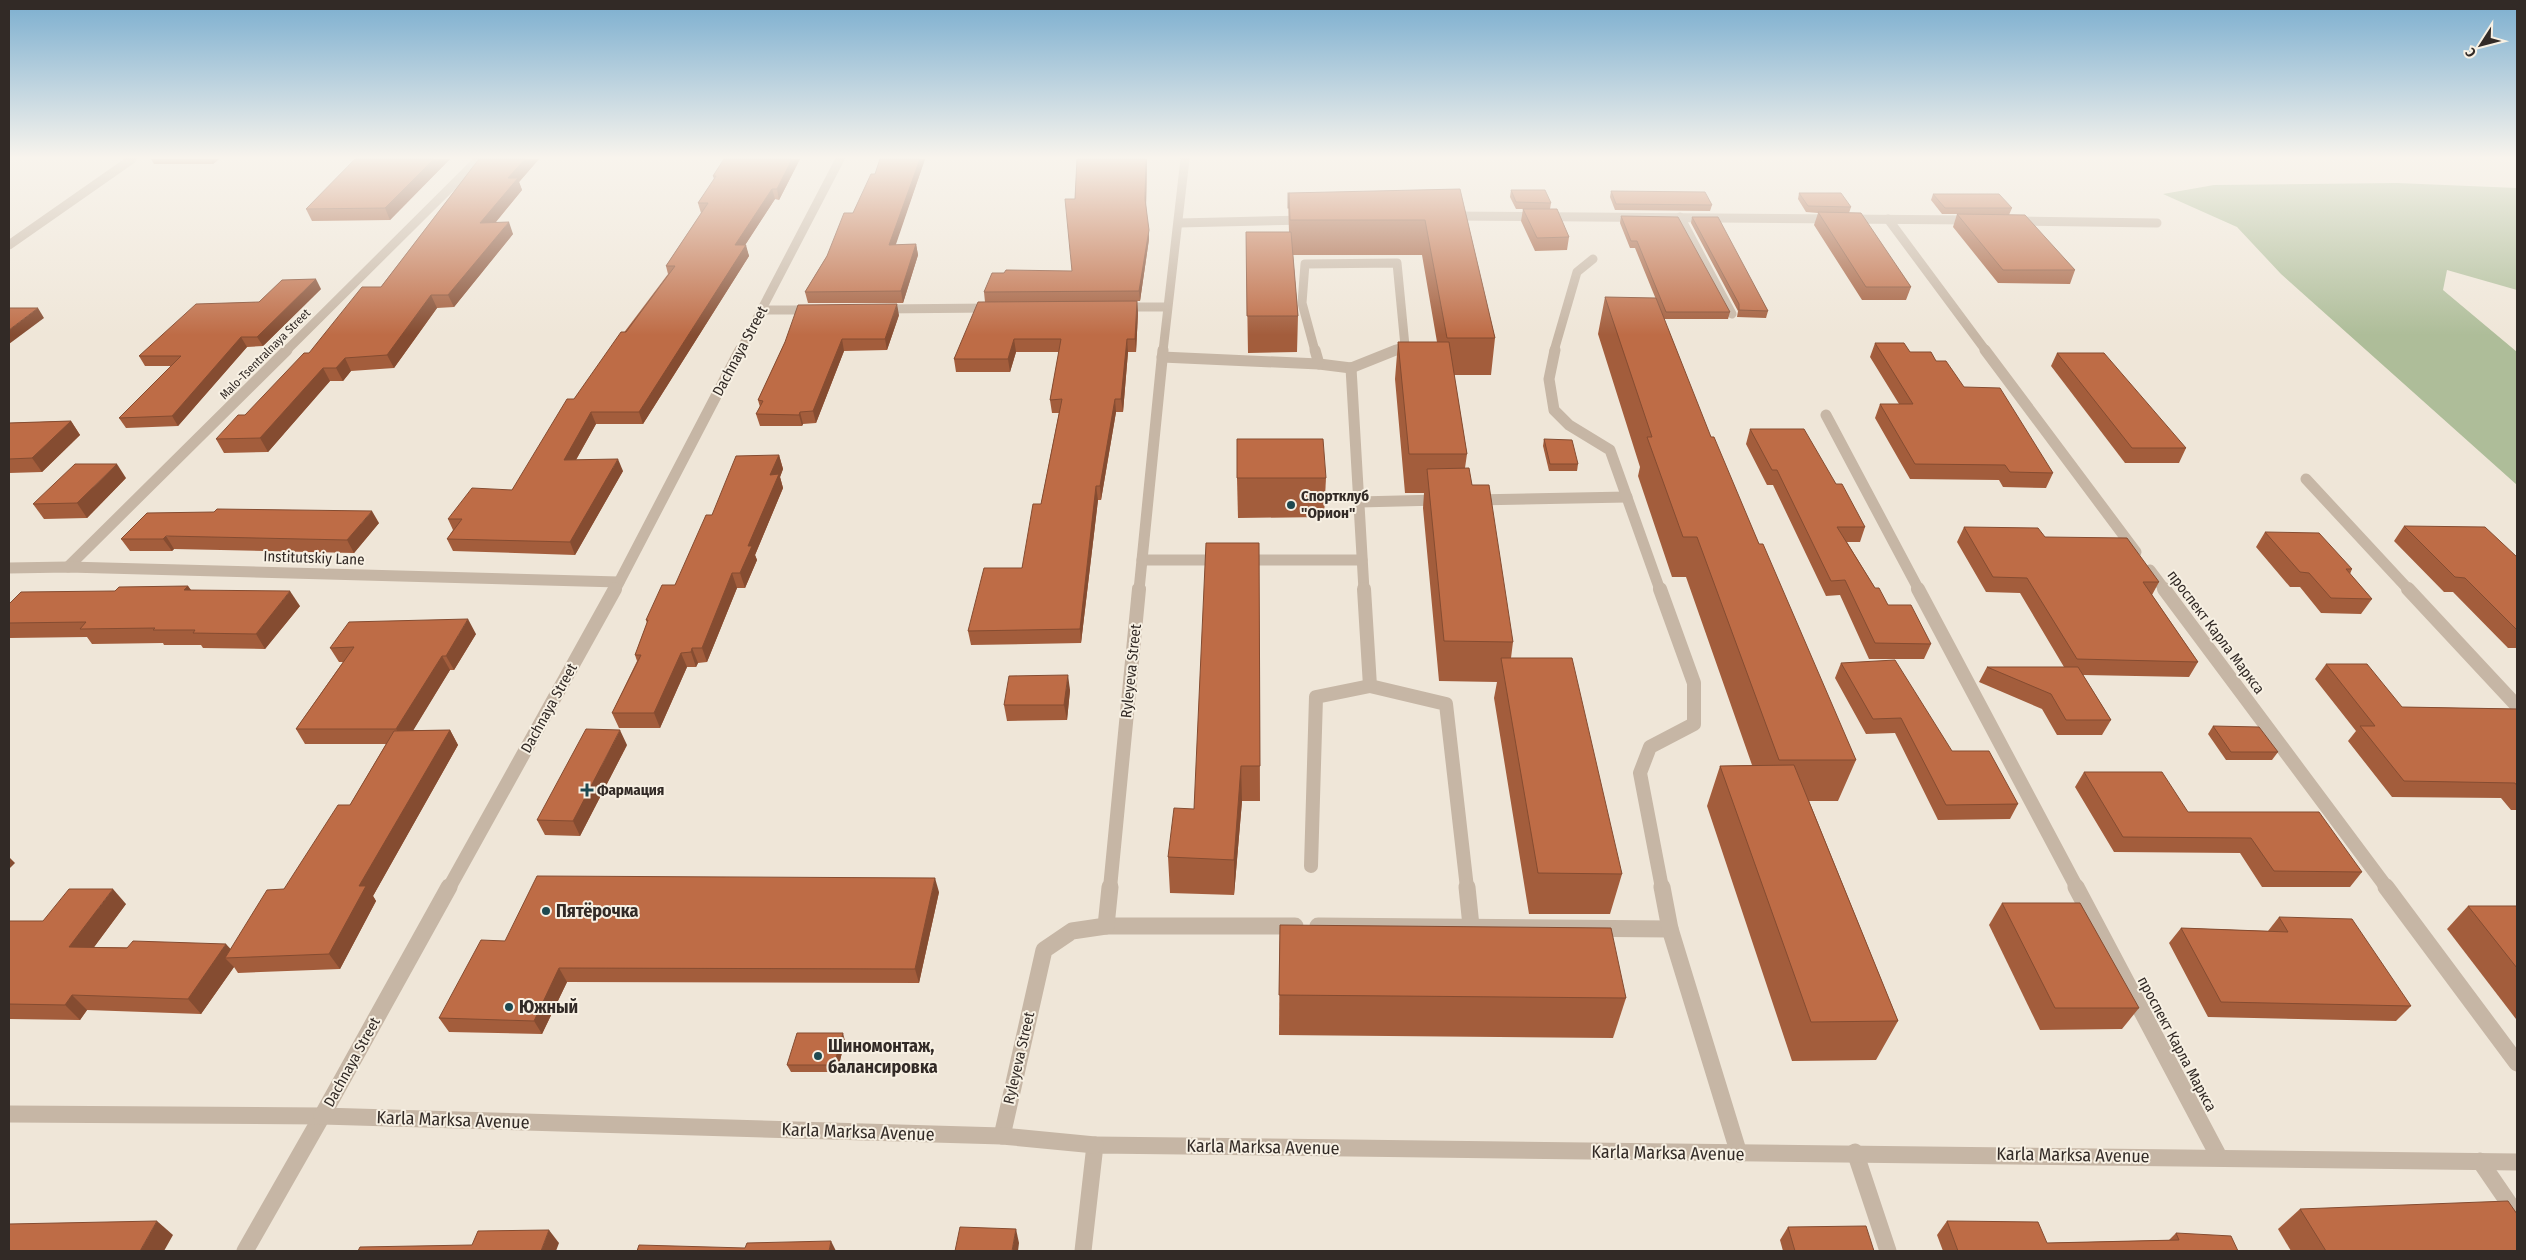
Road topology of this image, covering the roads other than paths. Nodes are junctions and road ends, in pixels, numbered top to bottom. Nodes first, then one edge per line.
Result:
1 (1680, 217) edge
2 (48, 218) edge
3 (420, 218) edge
4 (809, 218) edge
5 (1179, 218) edge
6 (1735, 218) edge
7 (1316, 220) edge
8 (1888, 220) junction
9 (1978, 220) edge
10 (2008, 221) edge
11 (1178, 223) junction
12 (2157, 223) dead end
13 (9, 245) edge
14 (1593, 259) dead end
15 (1107, 307) edge
16 (1167, 307) junction
17 (998, 308) edge
18 (870, 309) edge
19 (761, 310) junction
20 (820, 310) edge
21 (1732, 314) dead end
22 (1162, 357) junction
23 (1319, 364) junction
24 (1351, 368) junction
25 (1826, 415) dead end
26 (2306, 479) dead end
27 (1627, 497) junction
28 (1359, 502) junction
29 (1142, 560) junction
30 (1362, 560) junction
31 (68, 567) junction
32 (9, 568) edge
33 (619, 582) junction
34 (1370, 686) junction
35 (2517, 706) edge
36 (1311, 866) dead end
37 (1106, 926) junction
38 (1471, 926) junction
39 (1670, 929) junction
40 (2517, 1063) edge
41 (9, 1114) edge
42 (322, 1116) junction
43 (1002, 1136) junction
44 (1096, 1145) junction
45 (1855, 1152) junction
46 (1739, 1154) junction
47 (2219, 1157) junction
48 (2480, 1161) junction
49 (2517, 1162) edge
50 (2517, 1215) edge
51 (246, 1251) edge
52 (1083, 1251) edge
53 (1888, 1251) edge

1 - 21 street
2 - 13 street
3 - 31 street, Malo-Tsentralnaya Street
4 - 19 street, Dachnaya Street
5 - 11 street, Ryleyeva Street
6 - 8 street
7 - 11 street
8 - 9 street
8 - 40 street, проспект Карла Маркса
10 - 12 street
11 - 16 street, Ryleyeva Street
14 - 27 street
15 - 16 street
16 - 22 street, Ryleyeva Street
17 - 18 street
19 - 20 street
19 - 33 street, Dachnaya Street
22 - 23 street
22 - 29 street, Ryleyeva Street
23 - 24 street
23 - 24 street
24 - 28 street
25 - 47 street, проспект Карла Маркса
26 - 35 street
27 - 28 street
27 - 39 street
28 - 30 street
29 - 30 street
29 - 37 street, Ryleyeva Street
30 - 34 street
31 - 32 street, Institutskiy Lane
31 - 33 street, Institutskiy Lane
33 - 42 street, Dachnaya Street
34 - 36 street
34 - 38 street
37 - 38 street
37 - 43 street, Ryleyeva Street
38 - 39 street
39 - 46 street
41 - 42 street, Karla Marksa Avenue
42 - 43 street, Karla Marksa Avenue
42 - 51 street, Dachnaya Street
43 - 44 street, Karla Marksa Avenue
44 - 46 street, Karla Marksa Avenue
44 - 52 street
45 - 46 street, Karla Marksa Avenue
45 - 47 street, Karla Marksa Avenue
45 - 53 street
47 - 48 street, Karla Marksa Avenue
48 - 49 street, Karla Marksa Avenue
48 - 50 street

